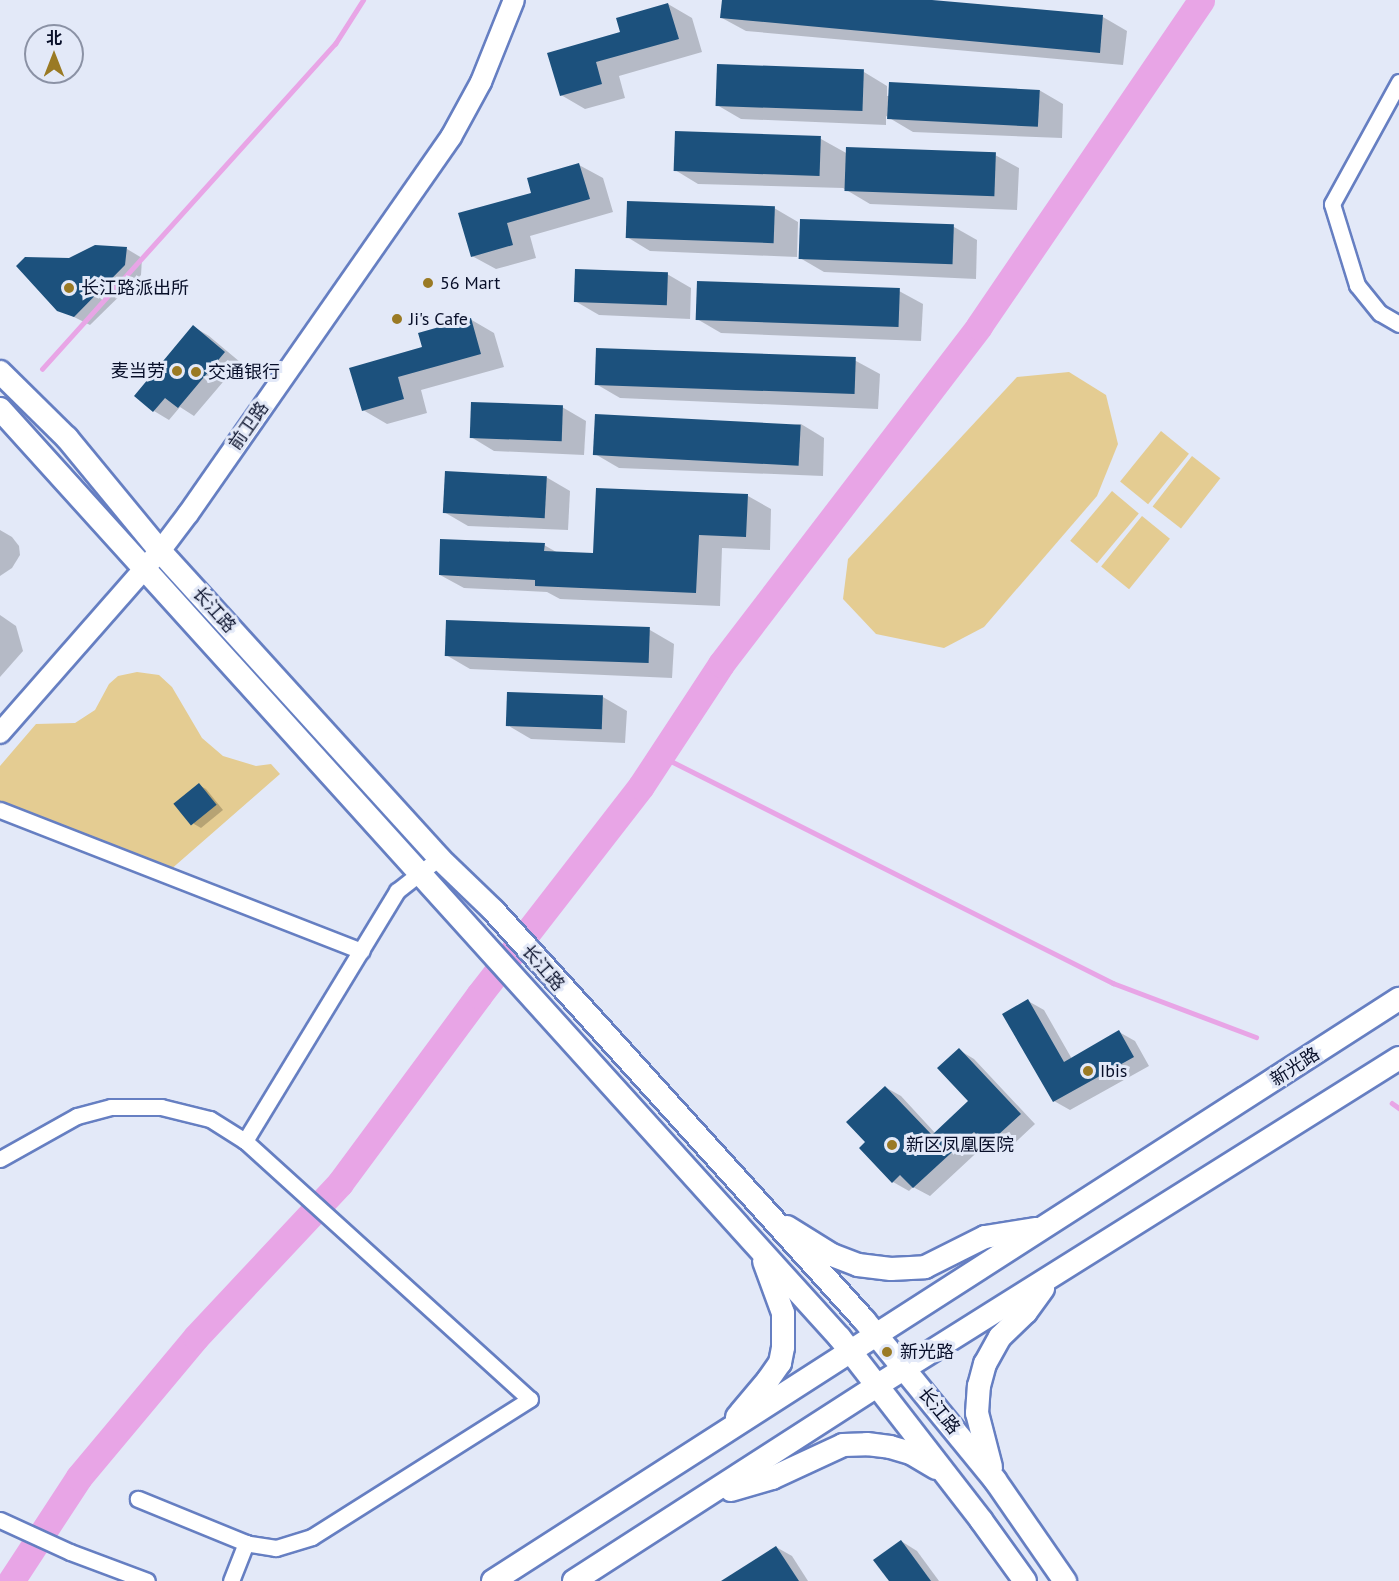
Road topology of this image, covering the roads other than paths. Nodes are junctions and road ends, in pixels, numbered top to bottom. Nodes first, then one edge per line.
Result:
1 (514, 0) edge
2 (1399, 82) edge
3 (1399, 324) edge
4 (0, 372) edge
5 (0, 409) edge
6 (160, 551) junction
7 (145, 568) junction
8 (0, 733) edge
9 (0, 810) edge
10 (439, 858) junction
11 (419, 874) junction
12 (361, 951) junction
13 (1399, 999) edge
14 (1399, 1058) edge
15 (245, 1141) junction
16 (0, 1159) edge
17 (770, 1218) junction
18 (1043, 1228) junction
19 (752, 1239) junction
20 (1051, 1278) junction
21 (876, 1335) junction
22 (851, 1351) junction
23 (905, 1368) junction
24 (878, 1385) junction
25 (723, 1433) junction
26 (946, 1474) junction
27 (995, 1480) junction
28 (704, 1498) junction
29 (138, 1499) dead end
30 (0, 1520) edge
31 (246, 1543) junction
32 (147, 1581) edge
33 (231, 1581) edge
34 (493, 1581) edge
35 (574, 1581) edge
36 (1025, 1581) edge
37 (1065, 1581) edge

1 - 6 street, 前卫路
2 - 3 street
4 - 6 main road, 长江路
5 - 7 main road, 长江路
6 - 7 street, 前卫路
6 - 10 main road, 长江路
7 - 8 street, 前卫路
7 - 11 main road, 长江路
9 - 12 street
10 - 11 street
10 - 17 main road, 长江路
11 - 12 street
11 - 19 main road, 长江路
12 - 15 street
13 - 18 main road, 新光路
14 - 20 main road
15 - 16 street
15 - 31 street
17 - 18 main road
17 - 21 main road, 长江路
18 - 21 main road, 新光路
19 - 22 main road, 长江路
19 - 25 main road
20 - 23 main road
20 - 27 main road
21 - 22 main road, 新光路
21 - 23 main road, 长江路
22 - 24 main road, 长江路
22 - 25 main road, 新光路
23 - 24 main road
23 - 27 main road, 长江路
24 - 26 main road, 长江路
24 - 28 main road
25 - 34 main road, 新光路
26 - 28 main road
26 - 36 main road, 长江路
27 - 37 main road, 长江路
28 - 35 main road
29 - 31 street
30 - 32 street
31 - 33 street

